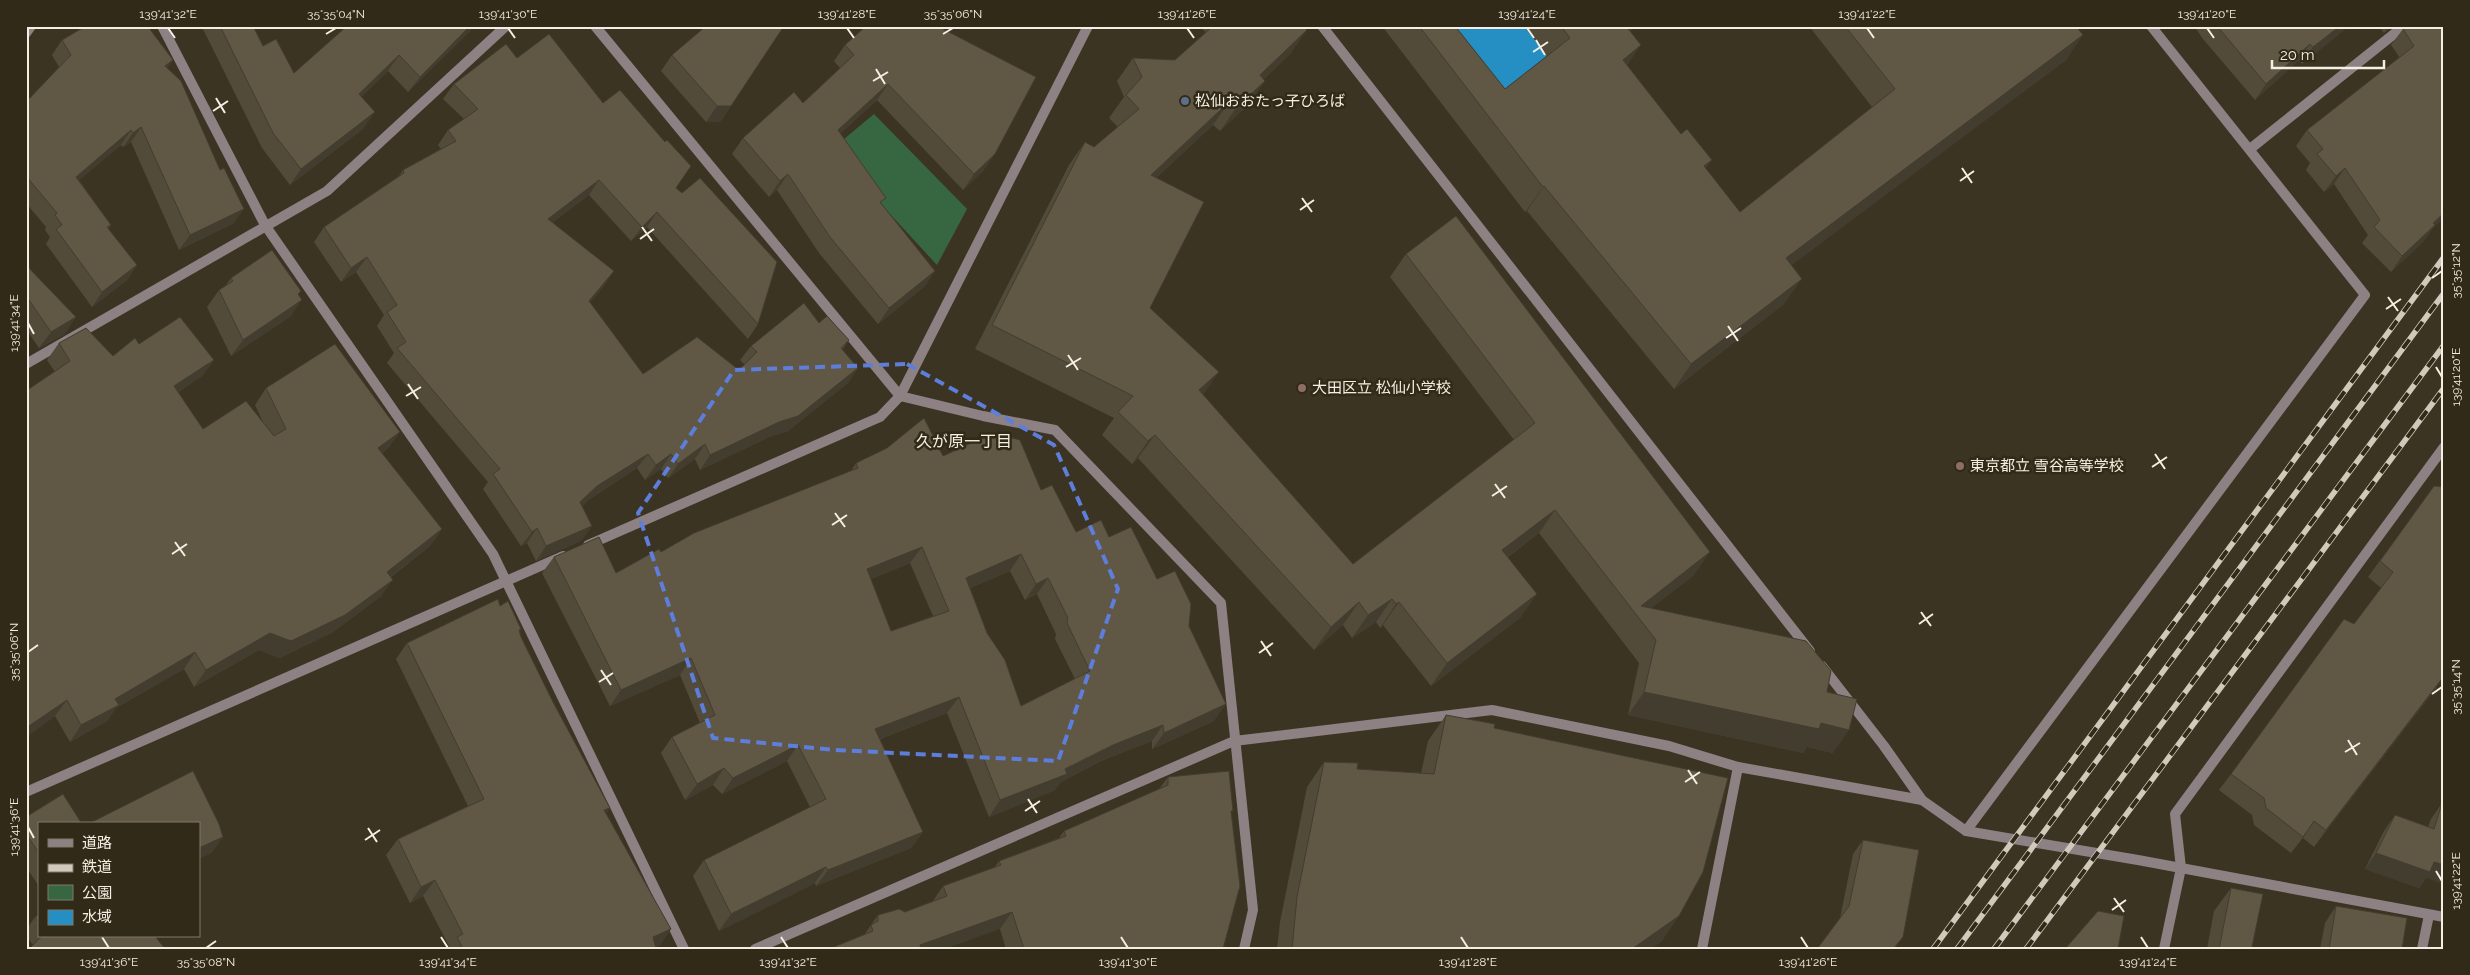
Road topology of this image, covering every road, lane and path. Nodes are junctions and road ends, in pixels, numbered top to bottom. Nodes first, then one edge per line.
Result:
1 (31, 26) edge
2 (162, 26) edge
3 (506, 26) edge
4 (595, 26) edge
5 (1088, 26) edge
6 (1322, 26) edge
7 (2151, 26) edge
8 (2404, 26) edge
9 (26, 33) edge
10 (2250, 149) junction
11 (264, 225) junction
12 (28, 360) edge
13 (900, 396) junction
14 (2444, 447) edge
15 (504, 581) junction
16 (1234, 741) junction
17 (1738, 767) junction
18 (26, 792) edge
19 (1922, 800) junction
20 (1966, 831) junction
21 (2181, 868) junction
22 (2429, 915) junction
23 (2444, 917) edge
24 (684, 949) edge
25 (755, 949) edge
26 (1244, 949) edge
27 (1702, 949) edge
28 (2164, 949) edge
29 (2422, 949) edge

1 - 9 street
2 - 11 street
3 - 11 street
4 - 13 street
5 - 13 street
6 - 19 street
7 - 10 street
8 - 10 street
10 - 20 street
11 - 12 street
11 - 15 street
13 - 15 street
13 - 16 street
14 - 21 street
15 - 18 street
15 - 24 street
16 - 17 street
16 - 25 street
16 - 26 street
17 - 19 street
17 - 27 street
19 - 20 street
20 - 21 street
21 - 22 street
21 - 28 street
22 - 23 street
22 - 29 street

